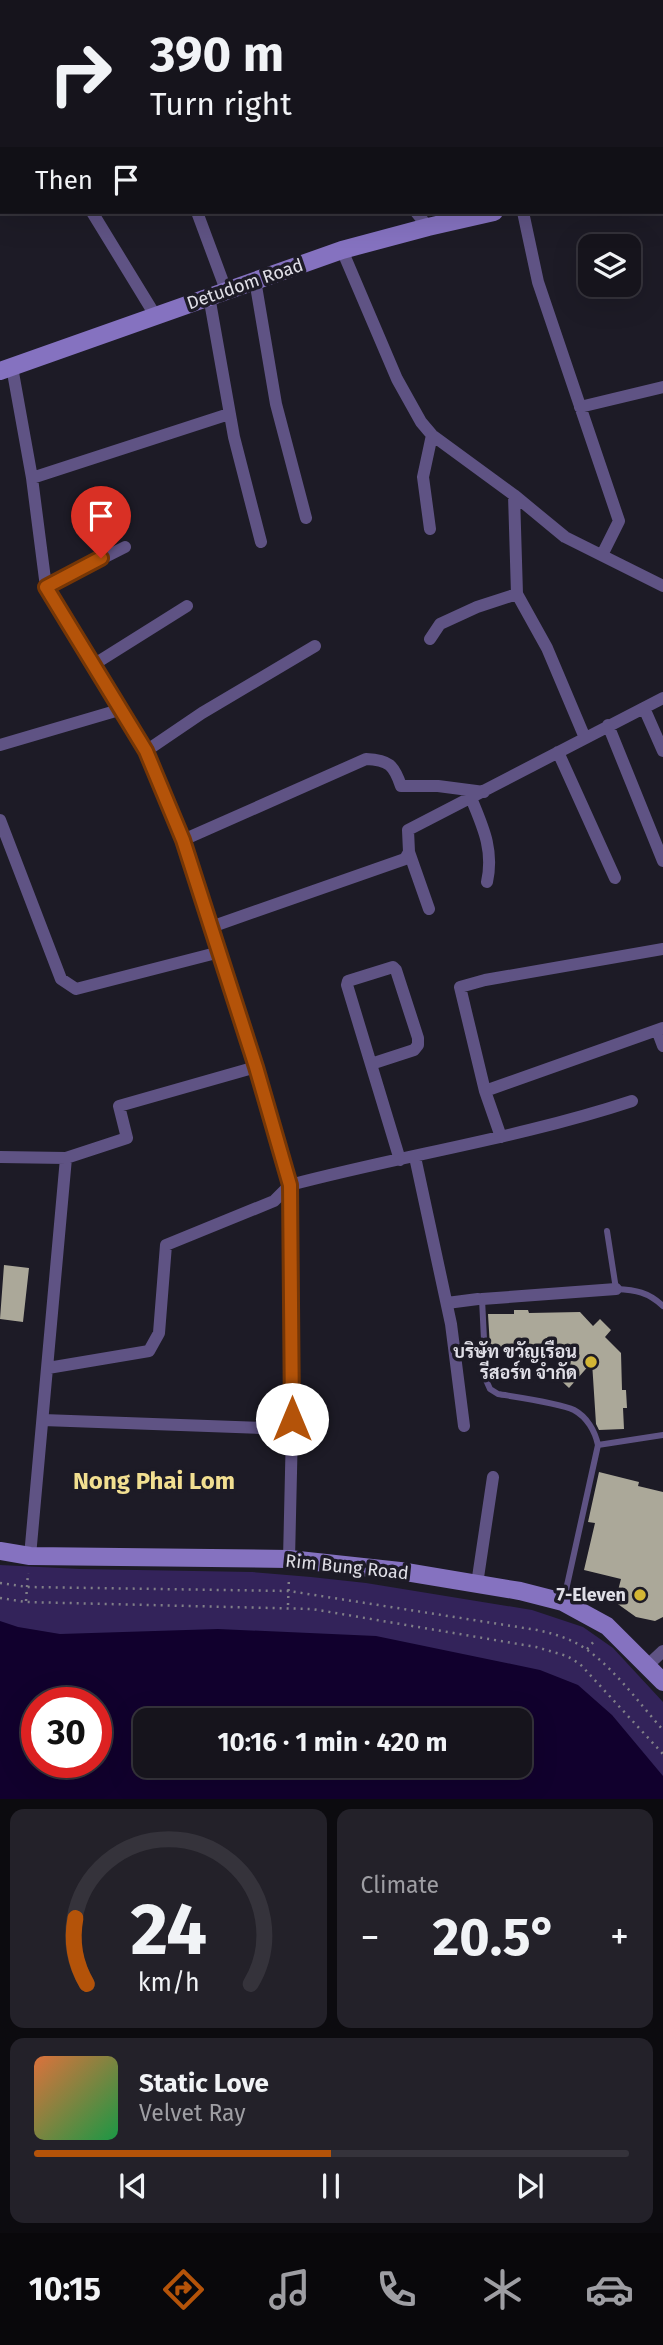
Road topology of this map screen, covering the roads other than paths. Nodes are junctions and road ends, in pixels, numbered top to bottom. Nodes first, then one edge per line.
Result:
1 (93, 214) edge
2 (198, 214) edge
3 (418, 214) edge
4 (485, 214) edge
5 (523, 214) edge
6 (428, 227) junction
7 (342, 250) junction
8 (255, 280) junction
9 (218, 293) junction
10 (155, 315) junction
11 (6, 369) edge
12 (663, 387) edge
13 (580, 407) junction
14 (229, 414) junction
15 (432, 435) junction
16 (32, 478) junction
17 (514, 495) junction
18 (306, 518) dead end
19 (430, 529) dead end
20 (261, 542) dead end
21 (125, 547) dead end
22 (602, 555) junction
23 (663, 586) edge
24 (46, 587) junction
25 (517, 594) junction
26 (187, 606) dead end
27 (430, 639) dead end
28 (315, 646) dead end
29 (93, 665) junction
30 (663, 698) edge
31 (644, 708) junction
32 (119, 710) junction
33 (608, 726) junction
34 (585, 737) junction
35 (0, 745) edge
36 (146, 751) junction
37 (663, 751) edge
38 (558, 752) junction
39 (484, 792) junction
40 (471, 798) junction
41 (0, 820) edge
42 (183, 840) junction
43 (409, 852) junction
44 (663, 861) edge
45 (615, 878) dead end
46 (487, 882) dead end
47 (429, 909) dead end
48 (211, 927) junction
49 (663, 949) edge
50 (220, 952) junction
51 (660, 1029) edge
52 (663, 1046) edge
53 (371, 1064) junction
54 (256, 1067) junction
55 (485, 1091) junction
56 (632, 1101) dead end
57 (501, 1137) junction
58 (0, 1157) edge
59 (415, 1157) junction
60 (66, 1158) junction
61 (400, 1160) junction
62 (290, 1185) junction
63 (607, 1231) dead end
64 (616, 1289) junction
65 (480, 1299) junction
66 (447, 1303) junction
67 (663, 1306) edge
68 (48, 1368) junction
69 (43, 1420) junction
70 (464, 1426) dead end
71 (292, 1429) junction
72 (663, 1435) edge
73 (598, 1445) junction
74 (493, 1476) dead end
75 (0, 1550) edge
76 (30, 1556) junction
77 (289, 1559) junction
78 (477, 1584) junction
79 (563, 1602) junction
80 (663, 1651) edge
81 (648, 1665) junction
82 (663, 1682) edge

1 - 10 street
2 - 9 street
3 - 6 street
4 - 6 main road, Detudom Road
5 - 13 street
6 - 7 main road, Detudom Road
7 - 8 main road, Detudom Road
7 - 15 street
8 - 9 main road, Detudom Road
8 - 18 street
9 - 10 main road, Detudom Road
9 - 14 street
10 - 11 main road, Detudom Road
11 - 16 street
12 - 13 street
13 - 22 street
14 - 16 street
14 - 20 street
15 - 17 street
15 - 19 street
16 - 24 street
17 - 22 street
17 - 25 street
21 - 24 street
22 - 23 street
24 - 29 street
25 - 27 street
25 - 34 street
26 - 29 street
28 - 36 street
29 - 32 street
30 - 31 street
31 - 33 street
31 - 37 street
32 - 35 street
32 - 36 street
33 - 34 street
33 - 44 street
34 - 38 street
36 - 42 street
38 - 39 street
38 - 45 street
39 - 40 street
39 - 42 street
40 - 43 street
40 - 46 street
41 - 50 street
42 - 48 street
43 - 47 street
43 - 48 street
48 - 50 street
49 - 55 street
50 - 54 street
51 - 52 street
51 - 55 street
53 - 53 street
53 - 61 street
54 - 60 street
54 - 62 street
55 - 57 street
56 - 57 street
57 - 59 street
58 - 60 street
59 - 61 street
59 - 66 street
60 - 68 street
61 - 62 street
62 - 68 street
62 - 71 street
63 - 64 lane
64 - 65 street
64 - 67 lane
65 - 66 street
65 - 73 lane
66 - 70 street
68 - 69 street
69 - 71 street
69 - 76 street
71 - 77 street
72 - 73 lane
73 - 79 lane
74 - 78 street
75 - 76 main road, Rim Bung Road
76 - 77 main road, Rim Bung Road
77 - 78 main road, Rim Bung Road
78 - 79 main road, Rim Bung Road
79 - 81 main road, Rim Bung Road
80 - 81 street
81 - 82 main road, Rim Bung Road

